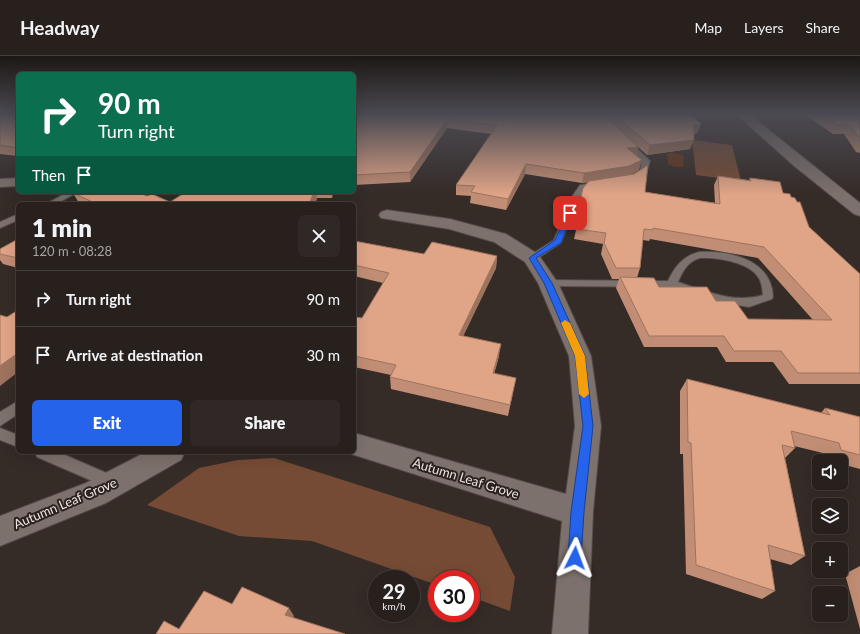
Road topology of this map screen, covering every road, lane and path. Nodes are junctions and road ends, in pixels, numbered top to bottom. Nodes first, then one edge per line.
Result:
1 (625, 141) edge
2 (773, 141) edge
3 (622, 181) edge
4 (16, 182) edge
5 (0, 183) edge
6 (610, 183) edge
7 (70, 194) edge
8 (54, 202) edge
9 (860, 211) edge
10 (387, 215) dead end
11 (16, 218) edge
12 (0, 225) edge
13 (532, 258) junction
14 (548, 283) junction
15 (672, 284) junction
16 (16, 408) edge
17 (0, 420) edge
18 (0, 434) edge
19 (16, 441) edge
20 (356, 445) edge
21 (47, 454) edge
22 (167, 454) edge
23 (114, 483) junction
24 (578, 512) junction
25 (0, 531) edge
26 (570, 634) edge

1 - 3 lane
2 - 9 street
4 - 5 street
6 - 13 lane
7 - 8 lane
10 - 13 street
11 - 12 lane
13 - 14 street
14 - 15 lane
14 - 24 street
15 - 15 lane
16 - 17 lane
18 - 19 lane
20 - 24 street, Autumn Leaf Grove
21 - 23 lane
22 - 23 street, Autumn Leaf Grove
23 - 25 street, Autumn Leaf Grove
24 - 26 street

